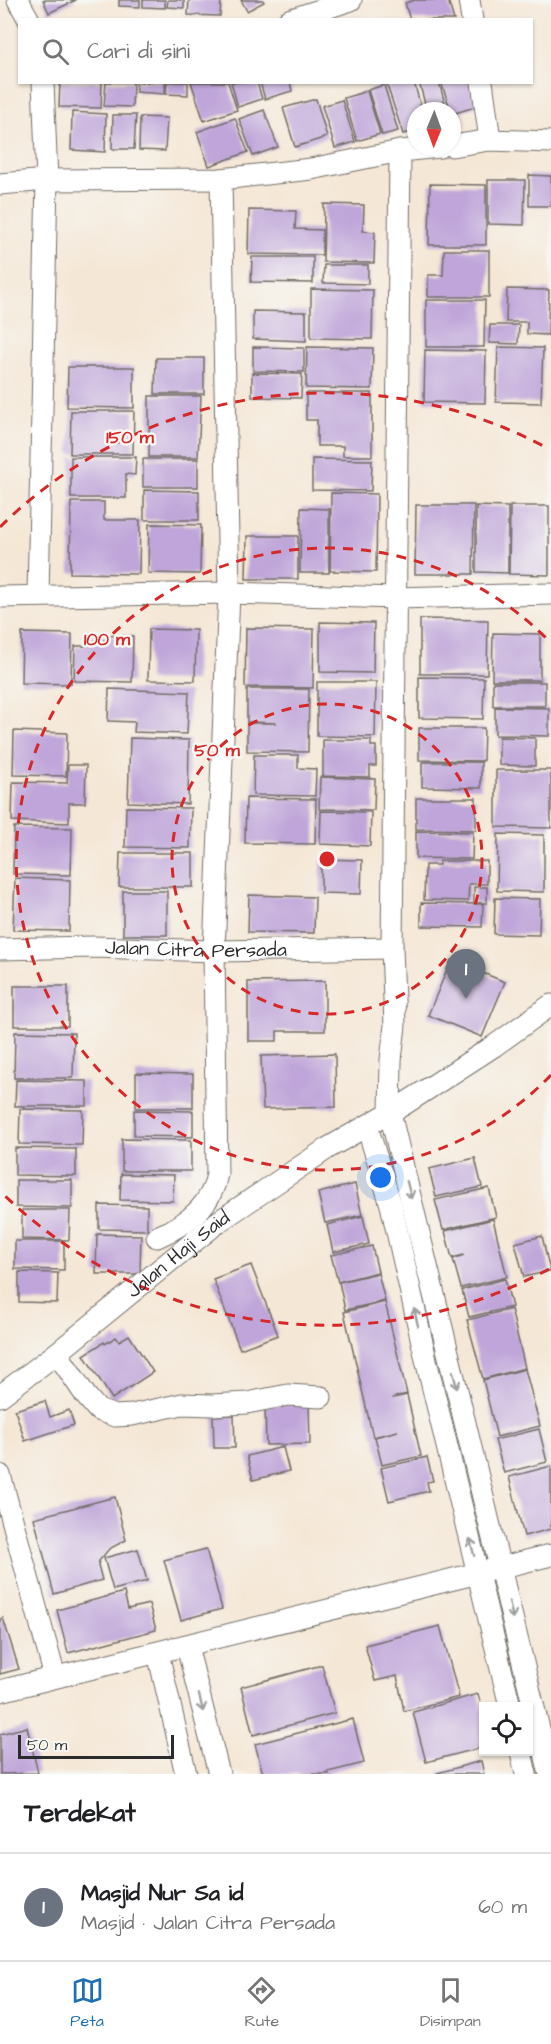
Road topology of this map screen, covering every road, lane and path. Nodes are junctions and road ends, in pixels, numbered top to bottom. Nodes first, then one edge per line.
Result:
1 (18, 0) edge
2 (351, 0) edge
3 (469, 0) edge
4 (28, 18) edge
5 (295, 18) edge
6 (472, 18) edge
7 (43, 84) edge
8 (482, 84) edge
9 (490, 140) junction
10 (551, 142) edge
11 (461, 145) edge
12 (407, 150) edge
13 (400, 151) junction
14 (221, 179) junction
15 (47, 180) junction
16 (0, 184) edge
17 (229, 593) junction
18 (551, 594) edge
19 (32, 596) junction
20 (0, 597) edge
21 (396, 598) junction
22 (392, 948) junction
23 (0, 949) edge
24 (214, 951) junction
25 (551, 1005) edge
26 (396, 1109) junction
27 (367, 1126) junction
28 (157, 1237) dead end
29 (57, 1353) junction
30 (0, 1396) edge
31 (321, 1397) dead end
32 (0, 1475) edge
33 (551, 1555) edge
34 (501, 1569) junction
35 (478, 1572) junction
36 (187, 1646) junction
37 (158, 1653) junction
38 (55, 1677) junction
39 (0, 1691) edge
40 (509, 1702) edge
41 (522, 1756) edge
42 (186, 1774) edge
43 (219, 1774) edge
44 (526, 1774) edge
45 (550, 1774) edge

1 - 4 street
2 - 5 street
3 - 6 street
7 - 15 street
8 - 9 street
9 - 10 street
9 - 11 street
12 - 13 street
13 - 14 street
13 - 21 street
14 - 15 street
14 - 17 street
15 - 16 street
15 - 19 street
17 - 19 street
17 - 21 street
17 - 24 street
18 - 21 street
19 - 20 street
21 - 22 street
22 - 24 street, Jalan Citra Persada
22 - 26 street
23 - 24 street, Jalan Citra Persada
24 - 28 street
25 - 26 street, Jalan Haji Said
26 - 27 street, Jalan Haji Said
26 -> 34 street
27 - 29 street, Jalan Haji Said
35 -> 27 street
29 - 30 street, Jalan Haji Said
29 - 31 street
32 - 38 street
33 - 34 street
34 - 35 street
34 -> 45 street
35 - 36 street
35 - 40 street
36 - 37 street
36 -> 43 street
37 - 38 street
37 - 42 street
38 - 39 street
41 - 44 street

